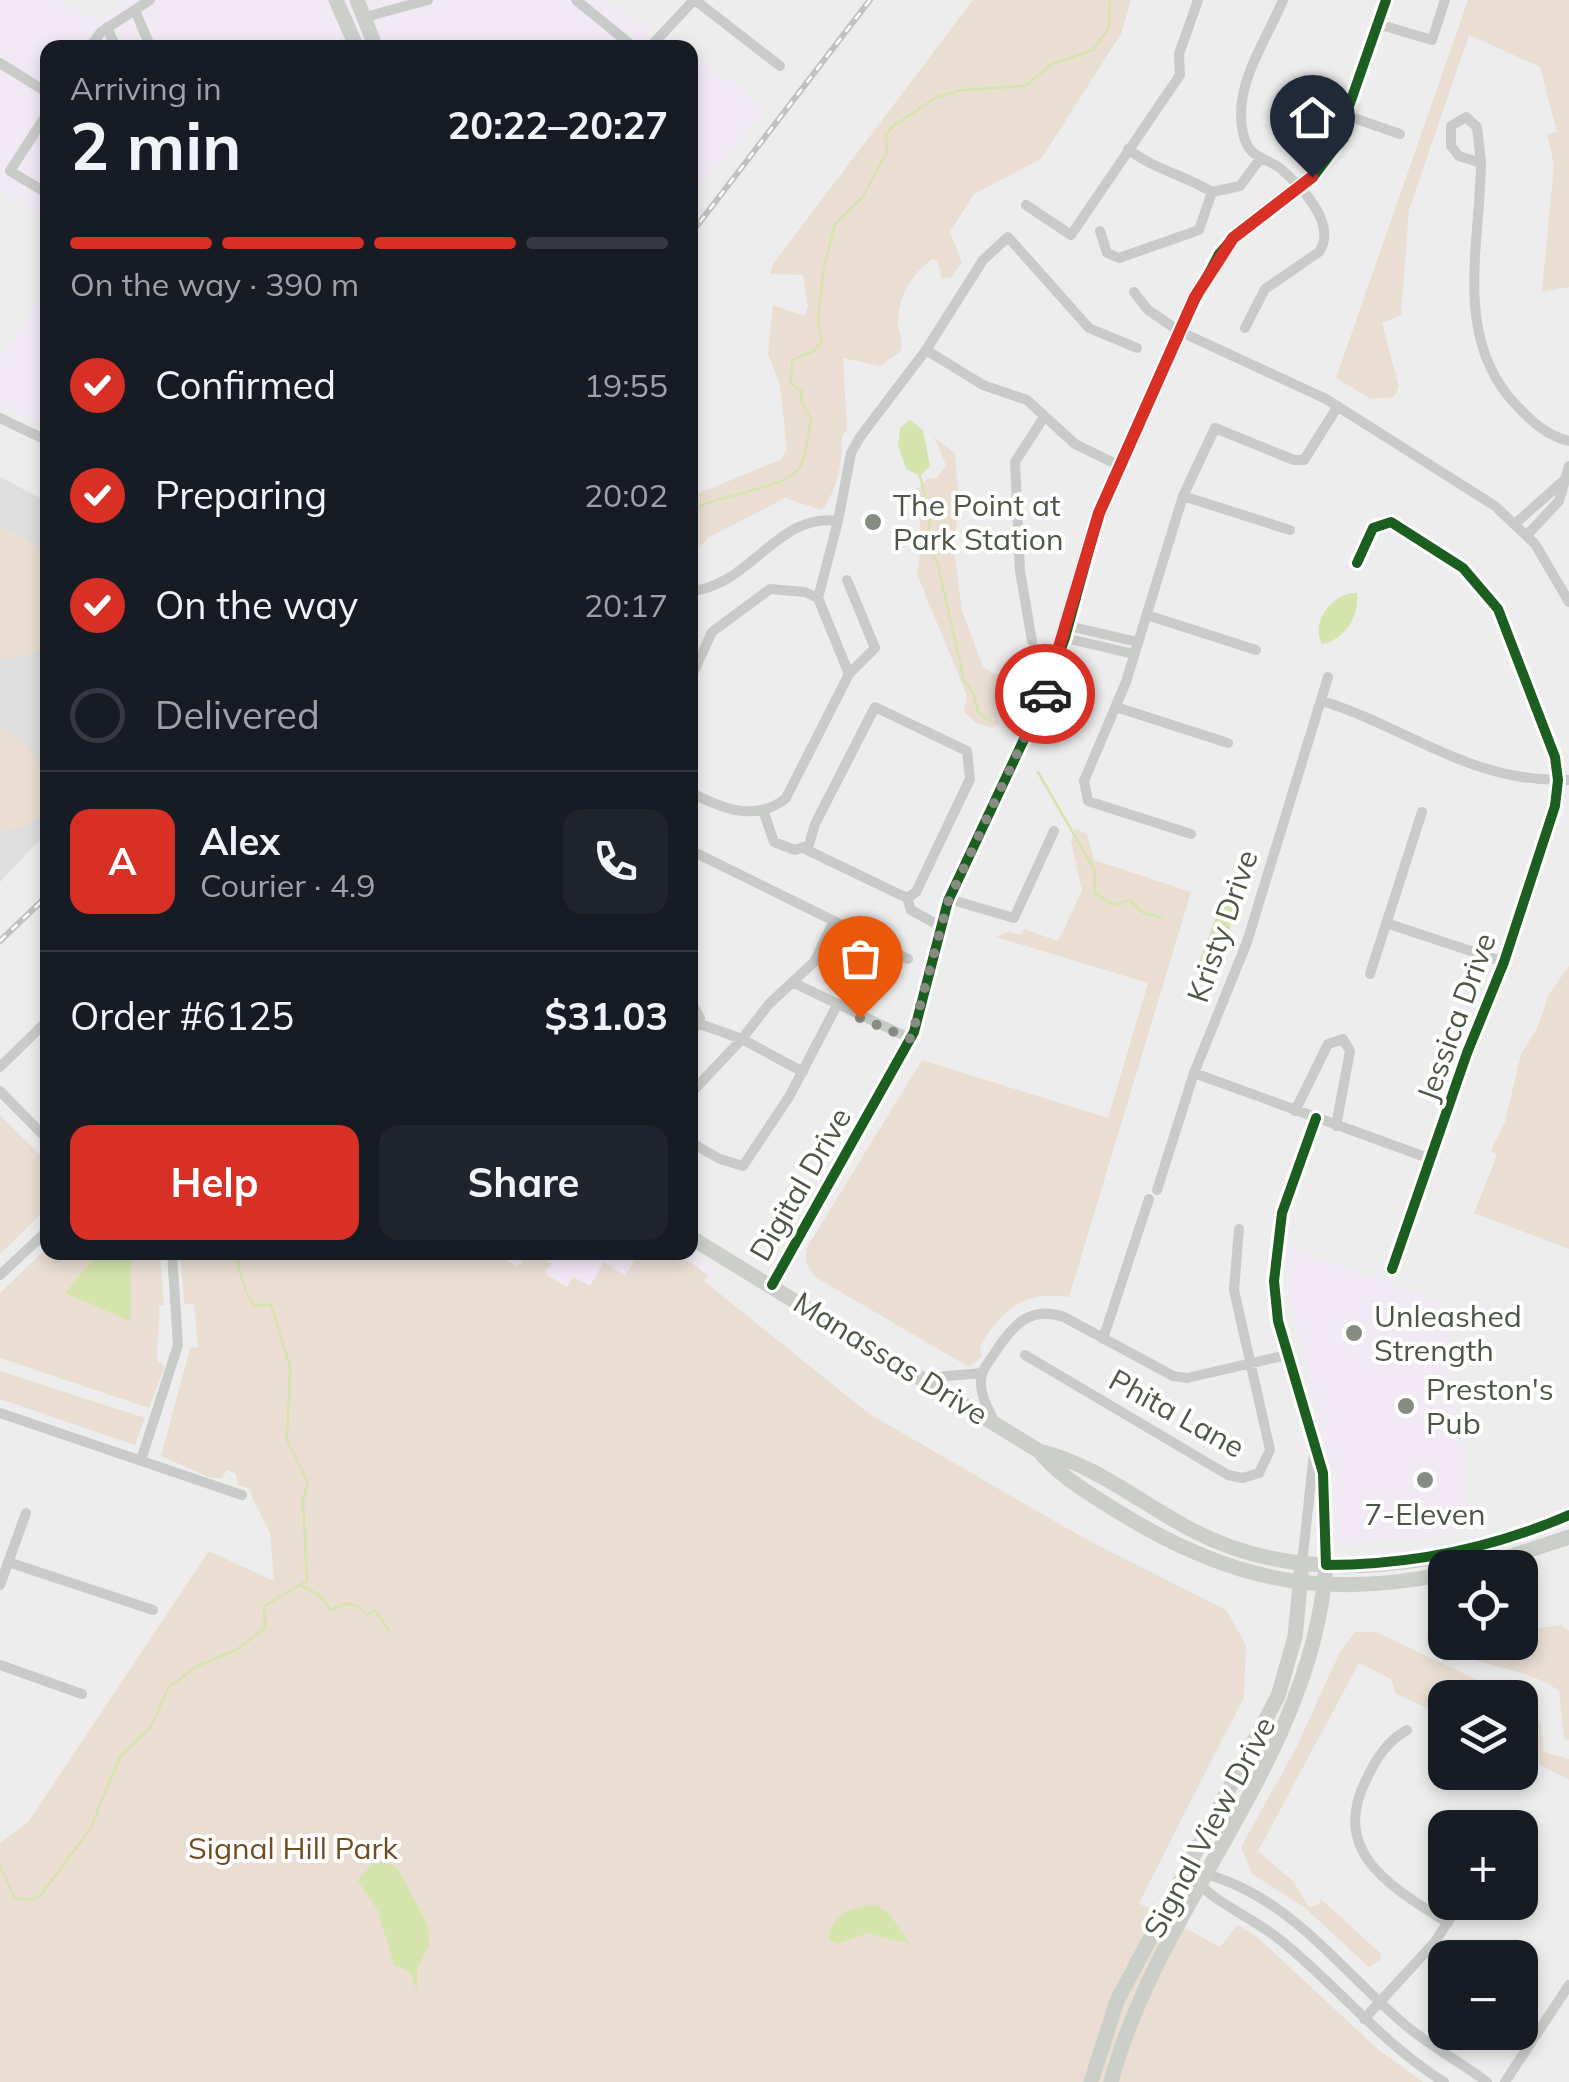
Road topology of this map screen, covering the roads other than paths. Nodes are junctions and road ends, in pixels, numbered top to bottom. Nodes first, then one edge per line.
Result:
1 (150, 0) edge
2 (340, 0) edge
3 (356, 0) edge
4 (428, 0) edge
5 (576, 0) edge
6 (694, 0) edge
7 (1198, 0) edge
8 (1283, 0) edge
9 (1386, 0) edge
10 (1445, 0) edge
11 (411, 2) edge
12 (136, 13) junction
13 (365, 17) junction
14 (1378, 24) junction
15 (106, 27) junction
16 (95, 40) edge
17 (112, 40) edge
18 (148, 40) edge
19 (354, 40) edge
20 (373, 40) edge
21 (624, 40) edge
22 (656, 40) edge
23 (0, 63) edge
24 (780, 66) dead end
25 (40, 88) edge
26 (1348, 116) junction
27 (40, 124) edge
28 (1400, 134) dead end
29 (1128, 149) junction
30 (1260, 159) junction
31 (1481, 163) junction
32 (40, 189) edge
33 (1299, 189) junction
34 (1212, 192) junction
35 (1026, 206) dead end
36 (1100, 231) dead end
37 (1134, 292) dead end
38 (1245, 328) dead end
39 (1179, 331) junction
40 (1137, 348) dead end
41 (926, 350) junction
42 (1338, 406) junction
43 (1044, 417) junction
44 (0, 418) edge
45 (40, 437) edge
46 (1569, 441) edge
47 (1118, 465) junction
48 (1569, 466) edge
49 (1563, 481) junction
50 (1182, 496) junction
51 (838, 521) junction
52 (1516, 523) junction
53 (1290, 530) dead end
54 (1528, 534) junction
55 (1357, 563) dead end
56 (847, 580) dead end
57 (698, 589) edge
58 (818, 598) junction
59 (1569, 602) edge
60 (1147, 615) junction
61 (1068, 626) junction
62 (1065, 638) junction
63 (1032, 641) dead end
64 (1138, 642) junction
65 (1256, 650) dead end
66 (1134, 654) junction
67 (698, 663) edge
68 (849, 674) junction
69 (1328, 677) dead end
70 (1322, 700) junction
71 (1116, 708) junction
72 (1228, 744) dead end
73 (1564, 780) edge
74 (698, 796) edge
75 (763, 810) junction
76 (1422, 812) dead end
77 (1054, 831) dead end
78 (1190, 834) dead end
79 (803, 848) junction
80 (698, 854) edge
81 (907, 898) junction
82 (950, 899) junction
83 (834, 920) junction
84 (1386, 922) junction
85 (940, 926) junction
86 (908, 958) dead end
87 (1504, 962) junction
88 (1370, 974) dead end
89 (794, 983) junction
90 (836, 1006) junction
91 (698, 1010) edge
92 (700, 1024) junction
93 (698, 1026) edge
94 (40, 1028) edge
95 (911, 1039) junction
96 (742, 1040) junction
97 (0, 1067) edge
98 (803, 1072) junction
99 (1194, 1073) junction
100 (698, 1086) edge
101 (0, 1092) edge
102 (1295, 1111) junction
103 (1316, 1118) junction
104 (1336, 1126) junction
105 (40, 1132) edge
106 (698, 1147) edge
107 (1430, 1159) junction
108 (1239, 1229) dead end
109 (40, 1238) edge
110 (698, 1242) edge
111 (173, 1260) edge
112 (1392, 1269) dead end
113 (0, 1275) edge
114 (772, 1285) junction
115 (1103, 1339) junction
116 (1025, 1355) dead end
117 (1287, 1355) junction
118 (1250, 1363) junction
119 (982, 1373) junction
120 (925, 1378) junction
121 (0, 1413) edge
122 (994, 1422) junction
123 (1039, 1450) junction
124 (1314, 1452) junction
125 (141, 1460) junction
126 (242, 1495) dead end
127 (26, 1513) dead end
128 (1569, 1515) edge
129 (1569, 1536) edge
130 (1528, 1550) edge
131 (8, 1562) junction
132 (1302, 1564) junction
133 (1326, 1566) junction
134 (1428, 1576) edge
135 (1300, 1584) junction
136 (0, 1585) edge
137 (1324, 1586) junction
138 (153, 1610) dead end
139 (0, 1665) edge
140 (82, 1694) dead end
141 (1407, 1730) dead end
142 (1187, 1870) junction
143 (1204, 1880) junction
144 (1450, 1920) edge
145 (1448, 1923) junction
146 (1569, 1985) edge
147 (1380, 2002) junction
148 (1364, 2019) junction
149 (1091, 2082) edge
150 (1111, 2082) edge
151 (1444, 2082) edge
152 (1487, 2082) edge
153 (1505, 2082) edge

1 - 12 street
2 - 13 main road
2 - 19 main road
3 - 13 main road
4 - 11 street
5 - 21 street
6 - 22 street
6 - 24 street
7 - 29 street
8 - 30 street
9 - 14 street, Digital Drive
10 - 14 street
11 - 13 street
12 - 15 street
12 - 18 street
13 - 20 main road
14 - 26 street, Digital Drive
15 - 16 street
15 - 17 street
23 - 25 street
26 - 28 street
26 - 33 street, Digital Drive
27 - 32 street
29 - 34 street
29 - 35 street
30 - 33 street
30 - 34 street
31 - 31 street
31 - 46 street
33 - 38 street
33 - 39 street, Digital Drive
34 - 36 street
37 - 39 street
39 - 42 street
39 - 47 street, Digital Drive
40 - 41 street
41 - 43 street
41 - 51 street
42 - 50 street
42 - 52 street
43 - 47 street
43 - 63 street
44 - 45 street
47 - 61 street, Digital Drive
48 - 49 street
49 - 52 street
49 - 54 street
50 - 53 street
50 - 60 street
51 - 57 street
51 - 58 street
52 - 54 street
54 - 59 street
55 - 73 street
56 - 68 street
58 - 67 street
58 - 68 street
60 - 64 street
60 - 65 street
61 - 62 street, Digital Drive
61 - 64 street
62 - 66 street
62 - 82 street, Digital Drive
64 - 66 street
66 - 71 street
68 - 75 street
69 - 70 street, Kristy Drive
70 - 73 street
70 - 99 street, Kristy Drive
71 - 72 street
71 - 78 street
73 - 87 street, Jessica Drive
74 - 75 street
75 - 79 street
76 - 84 street
77 - 82 street
79 - 81 street
79 - 81 street
80 - 83 street
81 - 85 street
82 - 85 street, Digital Drive
83 - 86 street
83 - 89 street
84 - 87 street
84 - 88 street
85 - 95 street, Digital Drive
87 - 107 street, Jessica Drive
89 - 90 street
89 - 96 street
90 - 95 street
90 - 98 street
91 - 92 street
92 - 93 street
92 - 96 street
94 - 97 street
95 - 114 street, Digital Drive
96 - 98 street
96 - 100 street
98 - 106 street
99 - 102 street
99 - 115 street, Kristy Drive
101 - 105 street
102 - 103 street
102 - 104 street
103 - 104 street
103 - 117 street
104 - 107 street
107 - 112 street, Jessica Drive
108 - 118 street
109 - 113 street
110 - 114 main road, Manassas Drive
111 - 125 street
114 - 120 main road, Manassas Drive
115 - 118 street
115 - 119 street
116 - 118 street, Phita Lane
117 - 118 street
117 - 124 street
119 - 120 street
119 - 122 street
120 - 122 main road, Manassas Drive
121 - 125 street
122 - 123 main road, Manassas Drive
123 - 132 main road, Manassas Drive
123 - 135 main road, Manassas Drive
124 - 132 street
124 - 133 street
125 - 126 street
127 - 131 street
128 - 133 main road, Manassas Drive
129 - 130 main road
131 - 136 street
131 - 138 street
132 - 133 main road, Manassas Drive
132 - 135 main road, Signal View Drive
133 - 137 main road, Signal View Drive
134 - 137 main road, Manassas Drive
135 - 137 main road, Manassas Drive
135 - 142 main road, Signal View Drive
137 - 143 main road, Signal View Drive
139 - 140 street
141 - 145 street
142 - 143 street
142 - 149 main road, Signal View Drive
143 - 147 street
143 - 148 street
143 - 150 main road, Signal View Drive
144 - 145 street
145 - 147 street
146 - 153 street
147 - 148 street
147 - 152 street
148 - 151 street

